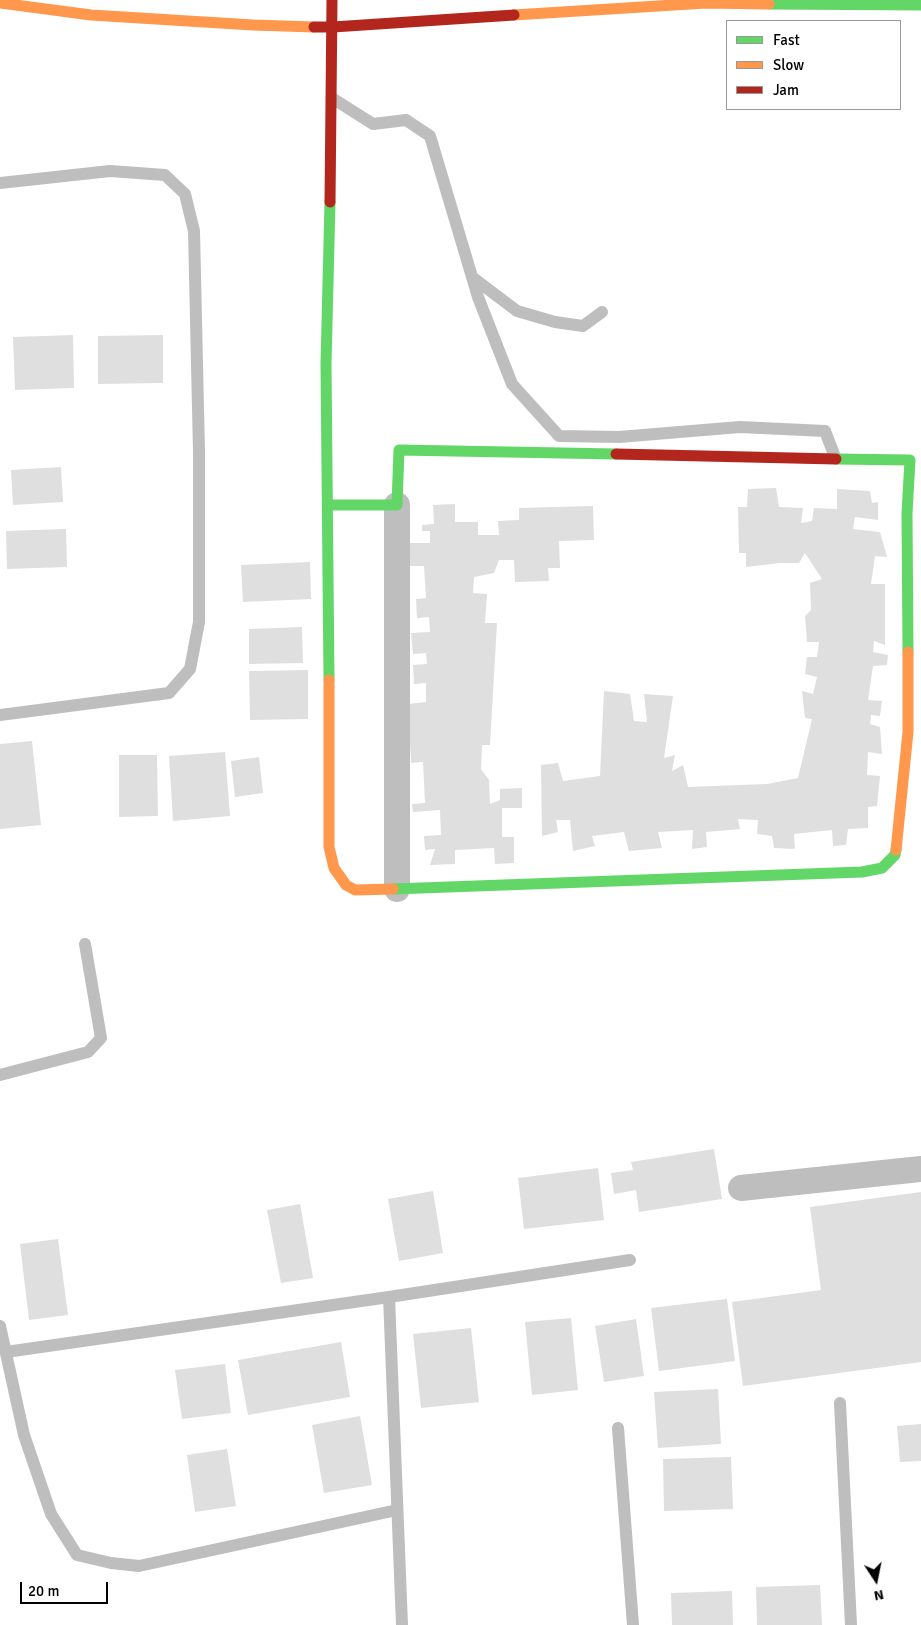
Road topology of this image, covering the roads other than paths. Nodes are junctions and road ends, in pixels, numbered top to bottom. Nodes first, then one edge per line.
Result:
1 (332, 0) edge
2 (0, 3) edge
3 (921, 6) edge
4 (333, 27) junction
5 (332, 98) junction
6 (0, 183) edge
7 (472, 277) junction
8 (602, 312) dead end
9 (834, 457) junction
10 (328, 504) junction
11 (397, 505) junction
12 (0, 715) edge
13 (397, 889) junction
14 (85, 944) dead end
15 (0, 1075) edge
16 (921, 1170) edge
17 (741, 1188) dead end
18 (630, 1260) dead end
19 (389, 1297) junction
20 (0, 1326) edge
21 (6, 1352) junction
22 (840, 1403) dead end
23 (618, 1428) dead end
24 (398, 1510) junction
25 (402, 1625) edge
26 (633, 1625) edge
27 (851, 1625) edge

1 - 4 main road
2 - 4 main road
3 - 4 main road
4 - 5 main road
5 - 7 lane
5 - 10 main road
6 - 12 lane
7 - 8 lane
7 - 9 lane
9 - 11 main road
9 - 13 main road
10 - 11 main road
10 - 13 main road
11 - 13 street
14 - 15 lane
16 - 17 street
18 - 19 lane
19 - 21 lane
19 - 24 lane
20 - 21 lane
21 - 24 lane
22 - 27 lane
23 - 26 lane
24 - 25 lane

